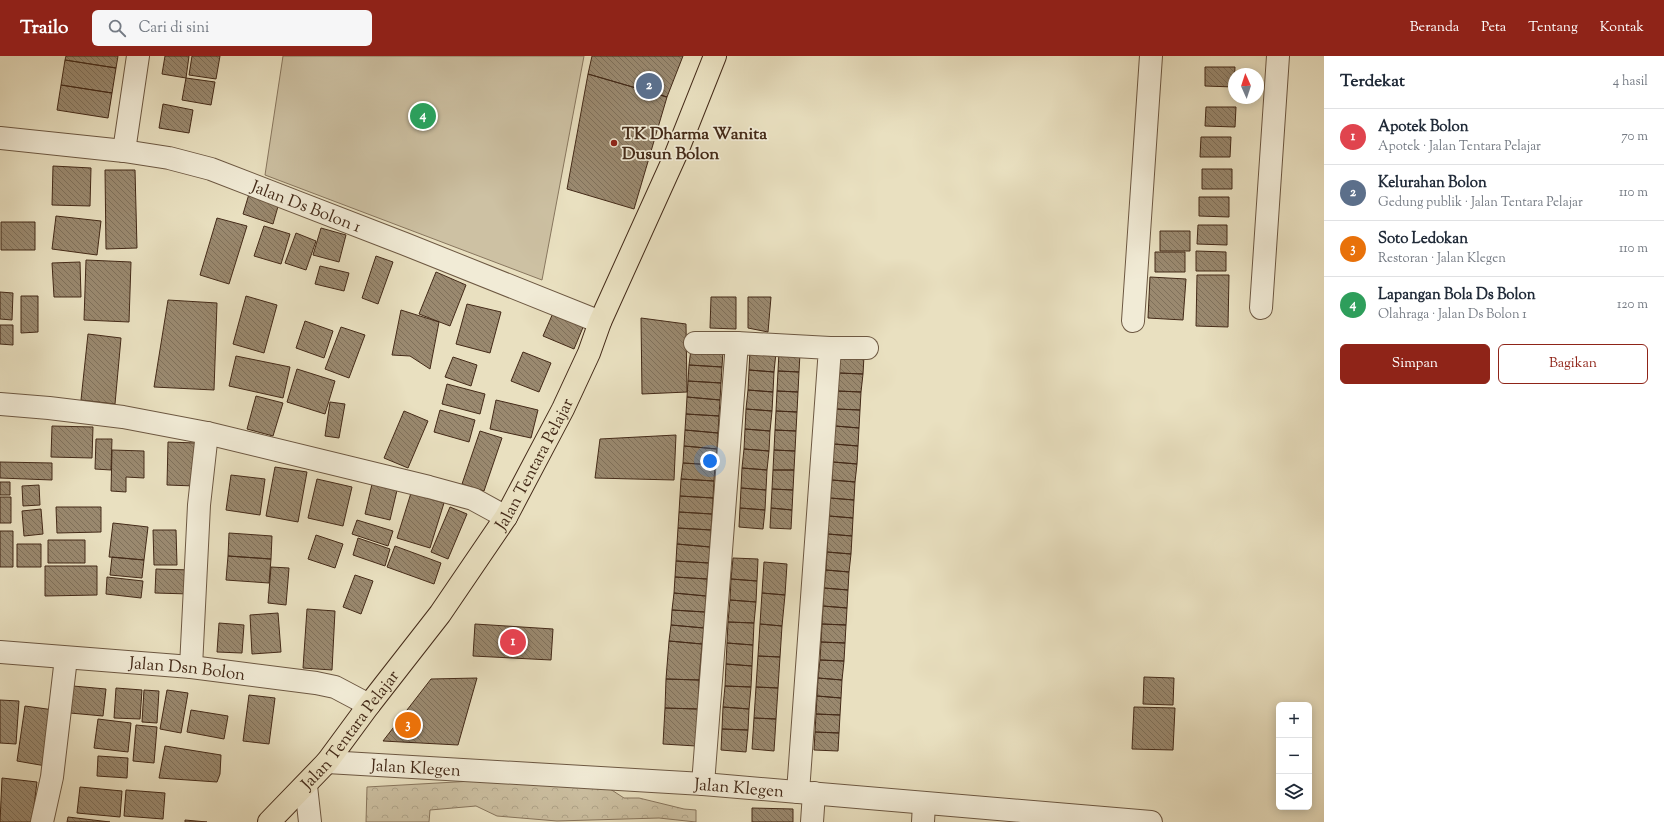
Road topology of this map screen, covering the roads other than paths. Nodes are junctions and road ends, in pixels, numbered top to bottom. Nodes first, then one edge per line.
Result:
1 (138, 56) edge
2 (715, 56) edge
3 (1151, 56) edge
4 (1278, 56) edge
5 (0, 138) edge
6 (124, 151) junction
7 (1260, 308) dead end
8 (1133, 320) dead end
9 (600, 322) junction
10 (737, 343) junction
11 (696, 344) dead end
12 (830, 348) junction
13 (867, 348) dead end
14 (0, 404) edge
15 (207, 433) junction
16 (506, 517) junction
17 (0, 652) edge
18 (66, 658) junction
19 (190, 666) junction
20 (369, 705) junction
21 (327, 762) junction
22 (703, 784) junction
23 (306, 786) junction
24 (806, 792) junction
25 (924, 813) edge
26 (1048, 817) edge
27 (42, 822) edge
28 (269, 822) edge
29 (310, 822) edge
30 (812, 822) edge
31 (1151, 822) edge

1 - 6 street
2 - 9 main road, Jalan Tentara Pelajar
3 - 8 street
4 - 7 street
5 - 6 street, Jalan Ds Bolon 1
6 - 9 street, Jalan Ds Bolon 1
9 - 16 main road, Jalan Tentara Pelajar
10 - 11 street
10 - 12 street
10 - 22 street
12 - 13 street
12 - 24 street
14 - 15 street
15 - 16 street
15 - 19 street
16 - 20 main road, Jalan Tentara Pelajar
17 - 18 street, Jalan Dsn Bolon
18 - 19 street, Jalan Dsn Bolon
18 - 27 street
19 - 20 street, Jalan Dsn Bolon
20 - 21 main road, Jalan Tentara Pelajar
21 - 22 street, Jalan Klegen
21 - 23 main road, Jalan Tentara Pelajar
22 - 24 street, Jalan Klegen
23 - 28 main road, Jalan Tentara Pelajar
23 - 29 street
24 - 25 street, Jalan Klegen
24 - 30 street
25 - 26 street, Jalan Klegen
26 - 31 street, Jalan Klegen

